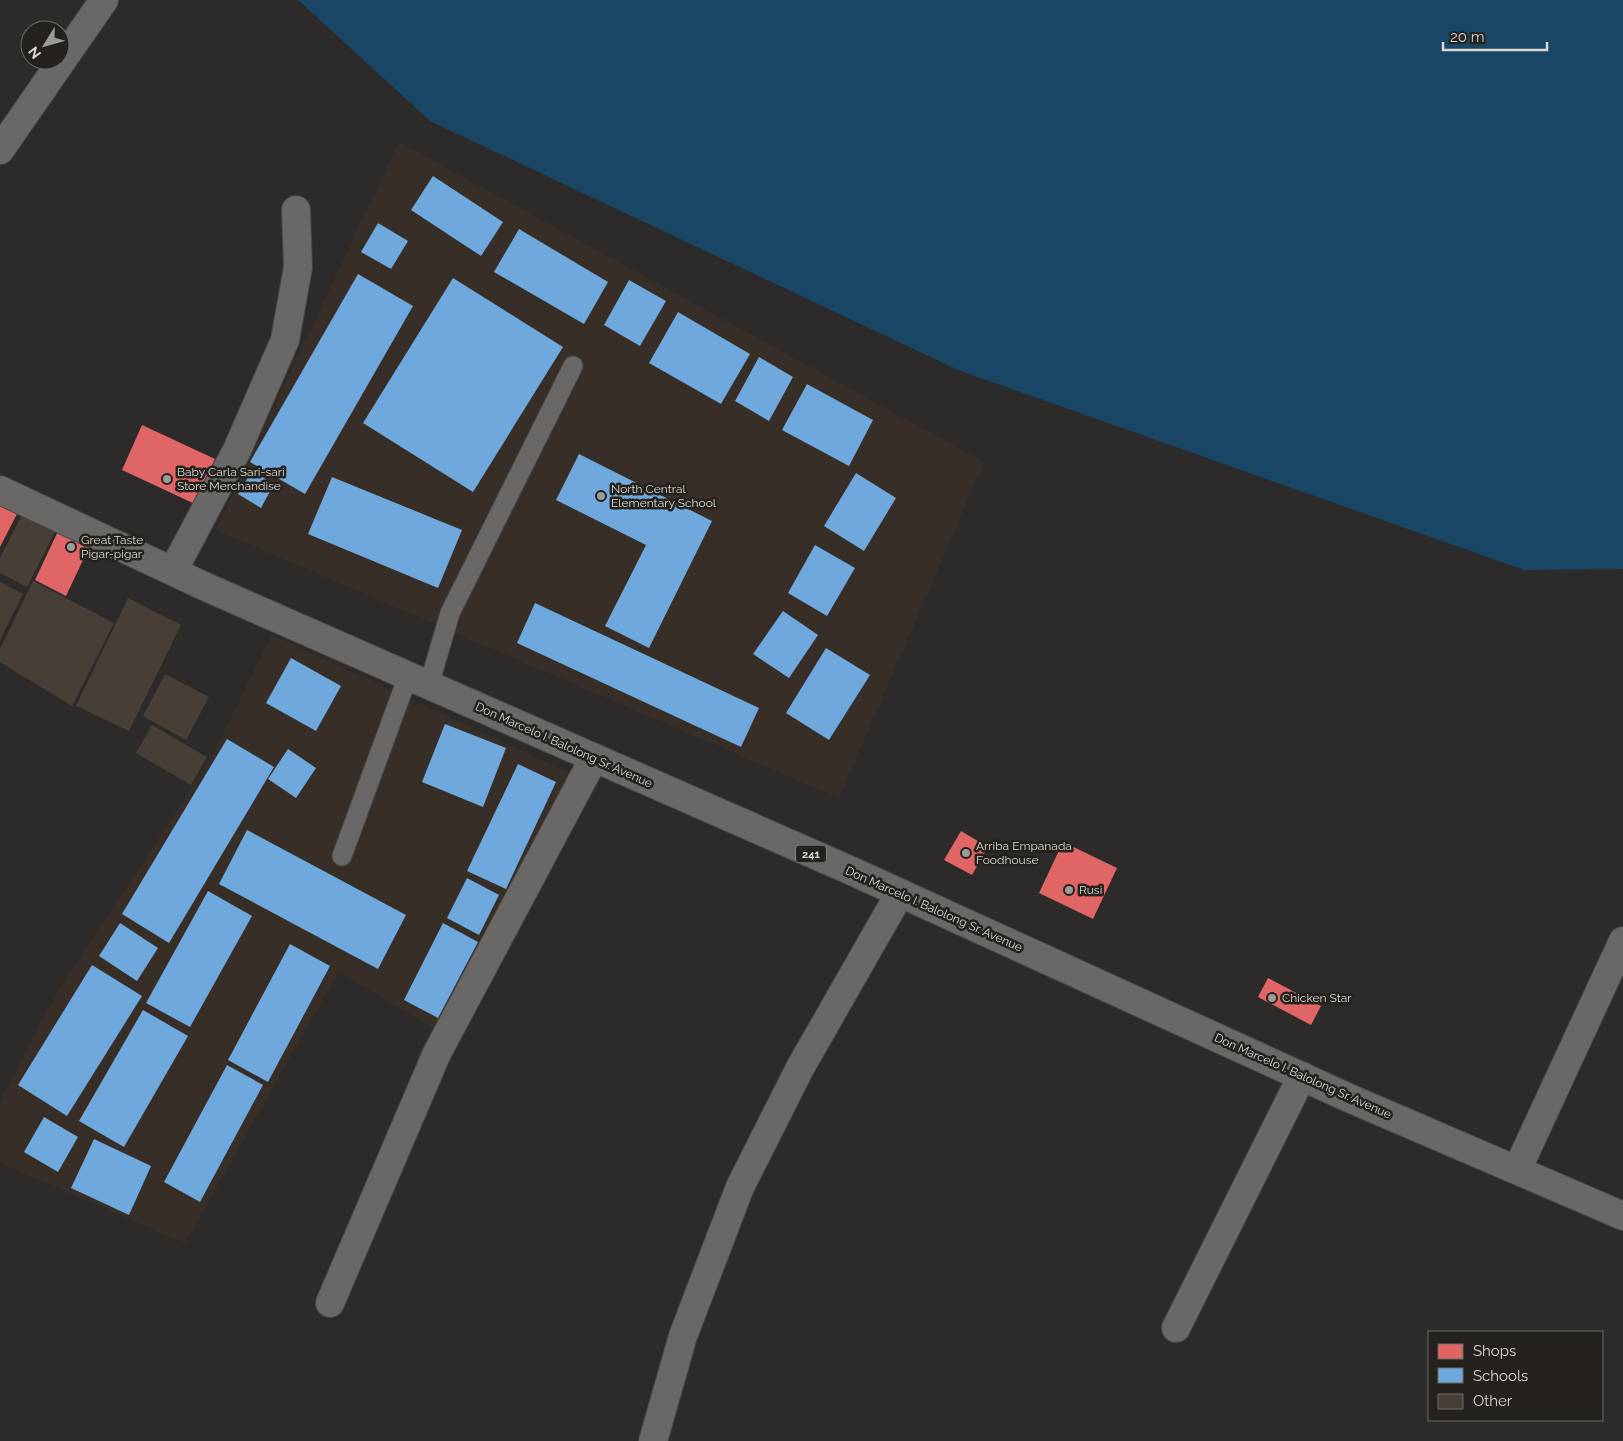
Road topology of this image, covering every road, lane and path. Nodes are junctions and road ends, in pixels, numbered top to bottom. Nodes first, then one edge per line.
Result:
1 (104, 0) edge
2 (0, 150) edge
3 (296, 210) dead end
4 (574, 366) dead end
5 (0, 490) edge
6 (173, 571) junction
7 (418, 680) junction
8 (594, 758) junction
9 (342, 856) dead end
10 (900, 893) junction
11 (1623, 941) edge
12 (1302, 1076) junction
13 (1517, 1170) junction
14 (1623, 1216) edge
15 (330, 1303) dead end
16 (1176, 1328) dead end
17 (653, 1441) edge

1 - 2 street
3 - 6 street
4 - 7 lane
5 - 6 street, Don Marcelo I. Balolong Sr. Avenue / 241
6 - 7 street, Don Marcelo I. Balolong Sr. Avenue / 241
7 - 8 street, Don Marcelo I. Balolong Sr. Avenue / 241
7 - 9 lane
8 - 10 street, Don Marcelo I. Balolong Sr. Avenue / 241
8 - 15 street
10 - 12 street, Don Marcelo I. Balolong Sr. Avenue / 241
10 - 17 street
11 - 13 street
12 - 13 street, Don Marcelo I. Balolong Sr. Avenue / 241
12 - 16 street
13 - 14 street, Don Marcelo I. Balolong Sr. Avenue / 241

